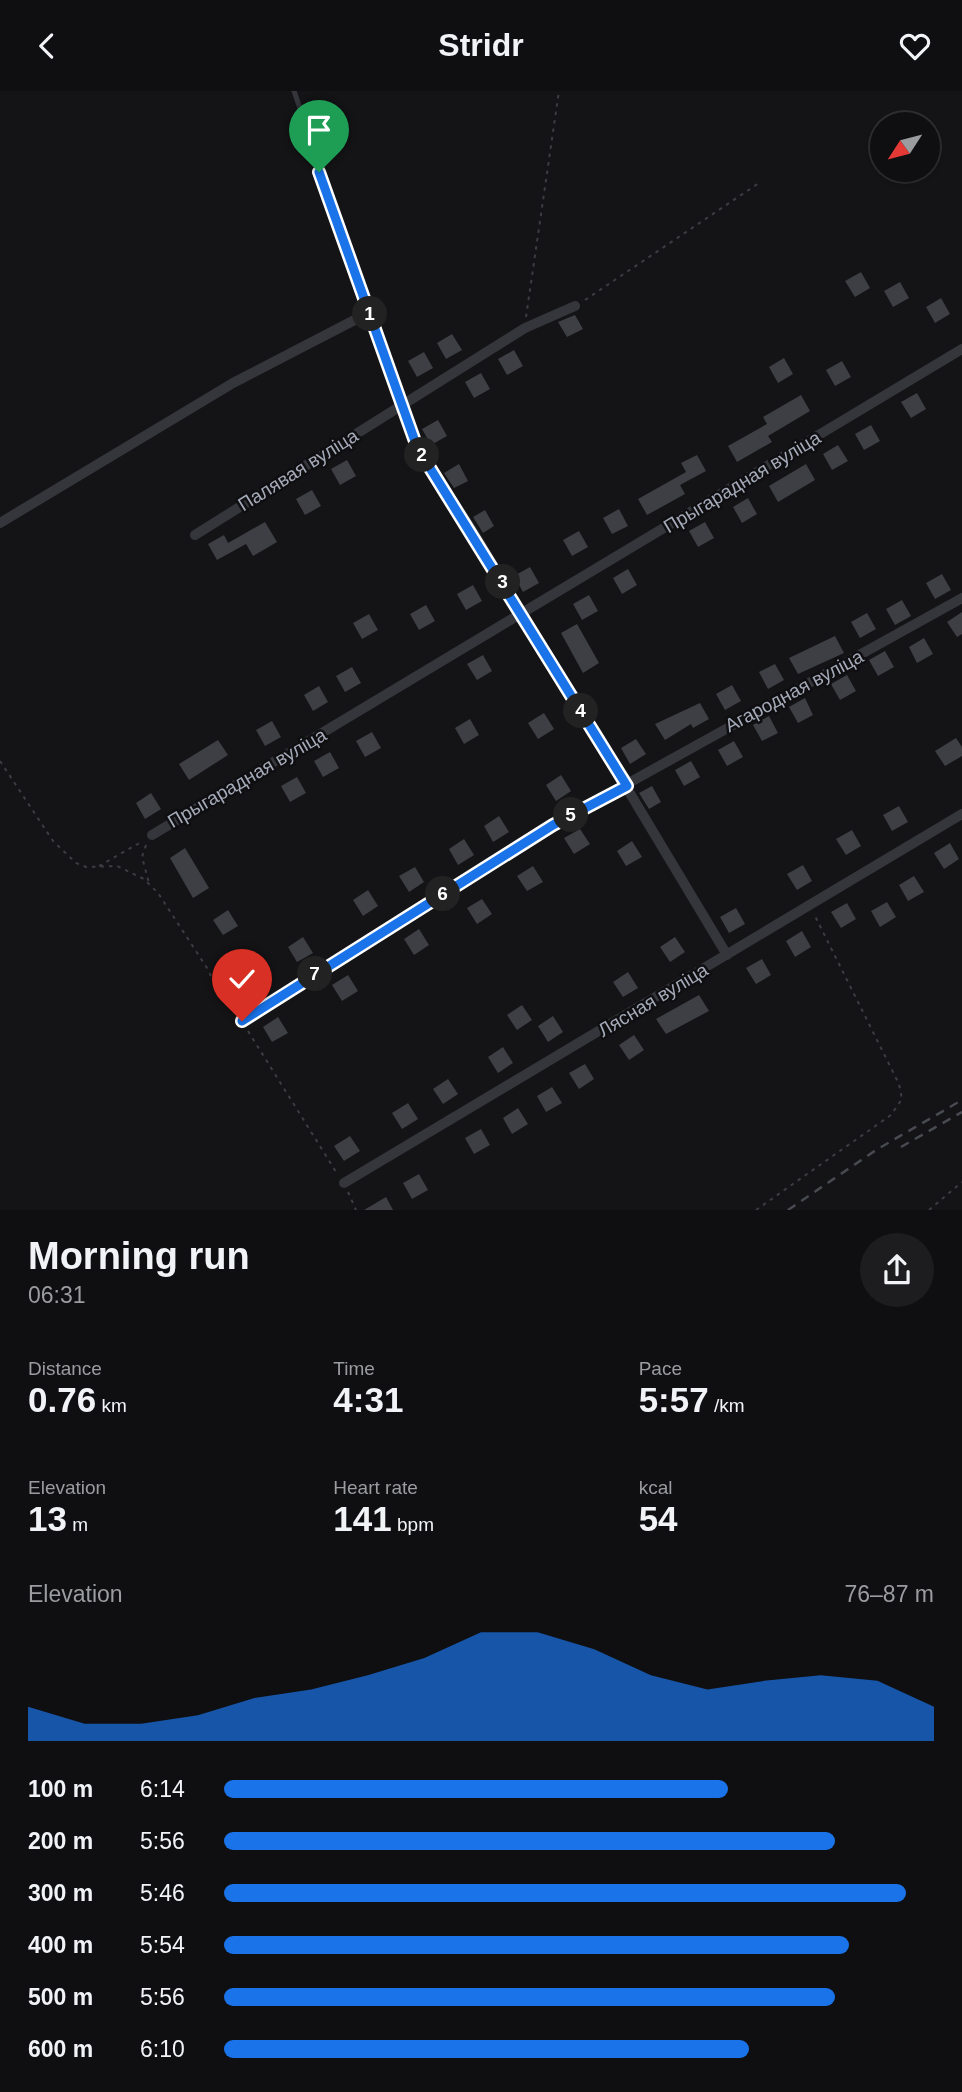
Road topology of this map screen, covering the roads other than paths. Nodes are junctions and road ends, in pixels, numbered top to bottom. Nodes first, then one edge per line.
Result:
1 (294, 91) edge
2 (575, 306) road end
3 (370, 312) junction
4 (962, 349) edge
5 (401, 406) junction
6 (0, 523) edge
7 (195, 535) dead end
8 (962, 598) edge
9 (522, 615) junction
10 (627, 786) junction
11 (962, 814) edge
12 (152, 835) road end
13 (727, 955) junction
14 (242, 1021) dead end
15 (344, 1183) dead end

1 - 3 lane
2 - 5 street, Палявая вуліца
3 - 5 street
3 - 6 street
4 - 9 street, Прыгарадная вуліца
5 - 7 street, Палявая вуліца
5 - 9 street
8 - 10 street, Агародная вуліца
9 - 10 street
9 - 12 street, Прыгарадная вуліца
10 - 13 street
10 - 14 street, Агародная вуліца
11 - 13 street, Лясная вуліца
13 - 15 street, Лясная вуліца

